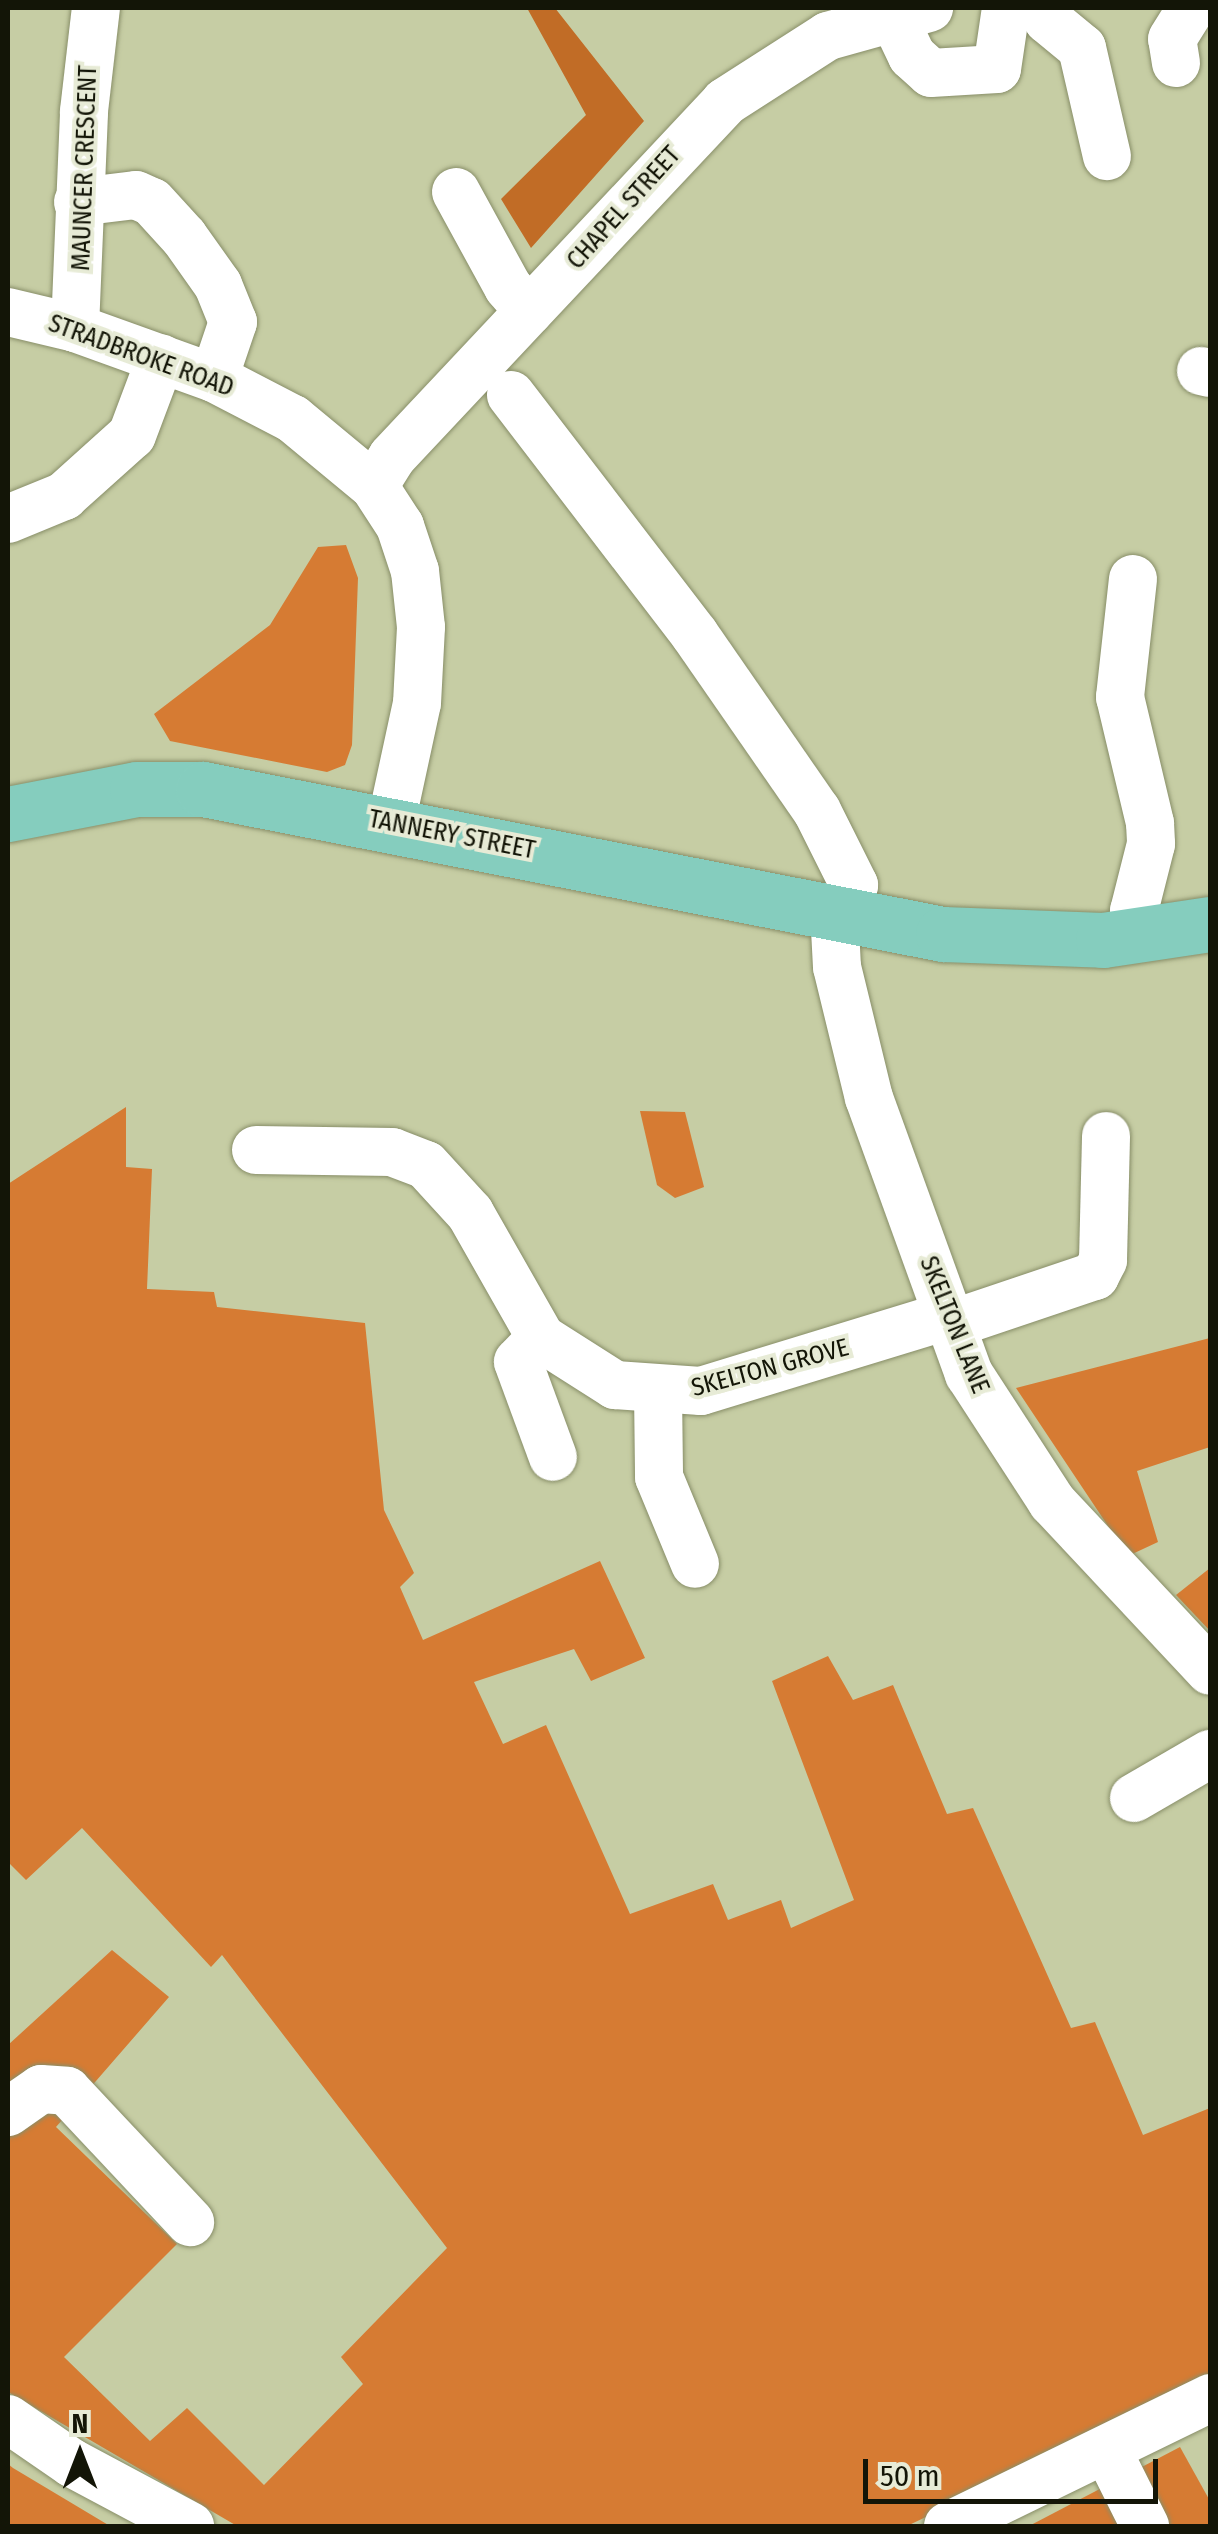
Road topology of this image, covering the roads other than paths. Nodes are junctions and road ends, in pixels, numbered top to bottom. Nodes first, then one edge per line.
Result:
1 (96, 8) edge
2 (1006, 8) edge
3 (1046, 8) edge
4 (1191, 8) edge
5 (903, 9) edge
6 (1176, 63) dead end
7 (1108, 156) dead end
8 (456, 192) dead end
9 (78, 202) junction
10 (529, 311) junction
11 (8, 313) edge
12 (75, 328) junction
13 (161, 358) junction
14 (214, 378) junction
15 (511, 395) dead end
16 (374, 486) junction
17 (8, 519) edge
18 (1132, 579) dead end
19 (30, 808) edge
20 (391, 823) junction
21 (841, 912) junction
22 (1210, 924) edge
23 (1141, 936) junction
24 (1106, 1136) dead end
25 (256, 1150) dead end
26 (951, 1320) junction
27 (541, 1338) junction
28 (658, 1391) junction
29 (553, 1457) dead end
30 (695, 1564) dead end
31 (1210, 1671) edge
32 (1210, 1754) edge
33 (1134, 1798) dead end
34 (8, 2112) edge
35 (190, 2222) dead end
36 (1210, 2398) edge
37 (8, 2419) edge
38 (1108, 2452) junction
39 (190, 2526) edge
40 (948, 2526) edge
41 (1144, 2526) edge

1 - 9 street, MAUNCER CRESCENT
2 - 5 street
3 - 7 street
4 - 6 street
5 - 10 street, CHAPEL STREET
8 - 10 street
9 - 12 street, MAUNCER CRESCENT
9 - 14 street
10 - 16 street, CHAPEL STREET
11 - 12 street, STRADBROKE ROAD
12 - 13 street, STRADBROKE ROAD
13 - 14 street, STRADBROKE ROAD
13 - 17 street
14 - 16 street, STRADBROKE ROAD
15 - 21 street
16 - 20 street, STRADBROKE ROAD
18 - 23 street
19 - 20 main road, TANNERY STREET
20 - 21 main road, TANNERY STREET
21 - 23 main road, TANNERY STREET
21 - 26 street, SKELTON LANE
22 - 23 main road, TANNERY STREET
24 - 26 street, SKELTON GROVE
25 - 27 street, SKELTON GROVE
26 - 28 street, SKELTON GROVE
26 - 31 street, SKELTON LANE
27 - 28 street, SKELTON GROVE
27 - 29 street
28 - 30 street
32 - 33 street
34 - 35 street
36 - 38 street
37 - 39 street
38 - 40 street
38 - 41 street

